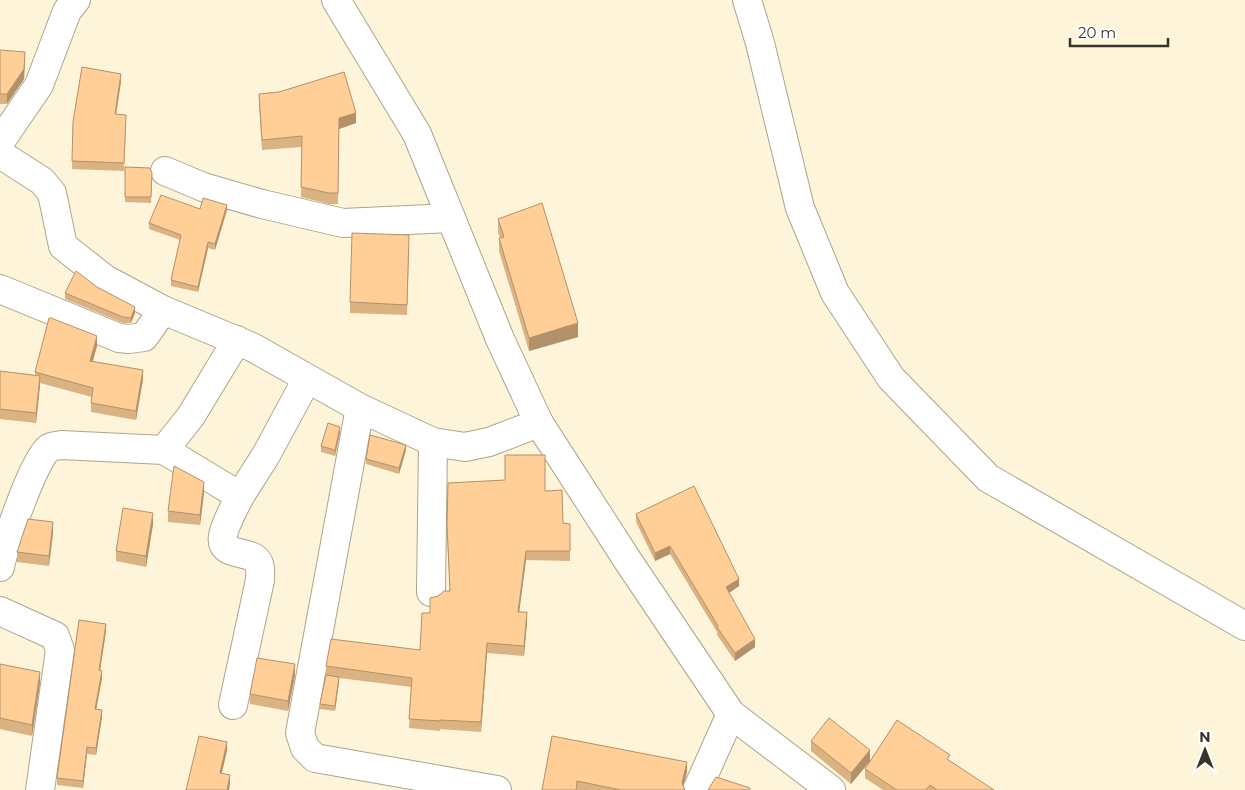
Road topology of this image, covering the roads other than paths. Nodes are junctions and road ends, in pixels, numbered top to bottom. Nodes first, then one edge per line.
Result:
1 (336, 0) edge
2 (747, 0) edge
3 (68, 1) edge
4 (0, 142) edge
5 (0, 154) edge
6 (165, 171) dead end
7 (451, 218) junction
8 (0, 289) edge
9 (163, 310) junction
10 (236, 340) junction
11 (307, 379) junction
12 (360, 408) junction
13 (539, 423) junction
14 (433, 442) junction
15 (164, 450) junction
16 (240, 496) junction
17 (0, 568) edge
18 (431, 592) dead end
19 (0, 611) edge
20 (1245, 626) edge
21 (233, 705) dead end
22 (731, 714) junction
23 (40, 790) edge
24 (497, 790) edge
25 (697, 790) edge
26 (831, 790) edge

1 - 7 street
2 - 20 street
3 - 4 street
5 - 9 street
6 - 7 street
7 - 13 street
8 - 9 street
9 - 10 street
10 - 11 street
10 - 15 street
11 - 12 street
11 - 16 street
12 - 14 street
12 - 24 street
13 - 14 street
13 - 22 street
14 - 18 street
15 - 16 street
15 - 17 street
16 - 21 street
19 - 23 street
22 - 25 street
22 - 26 street

